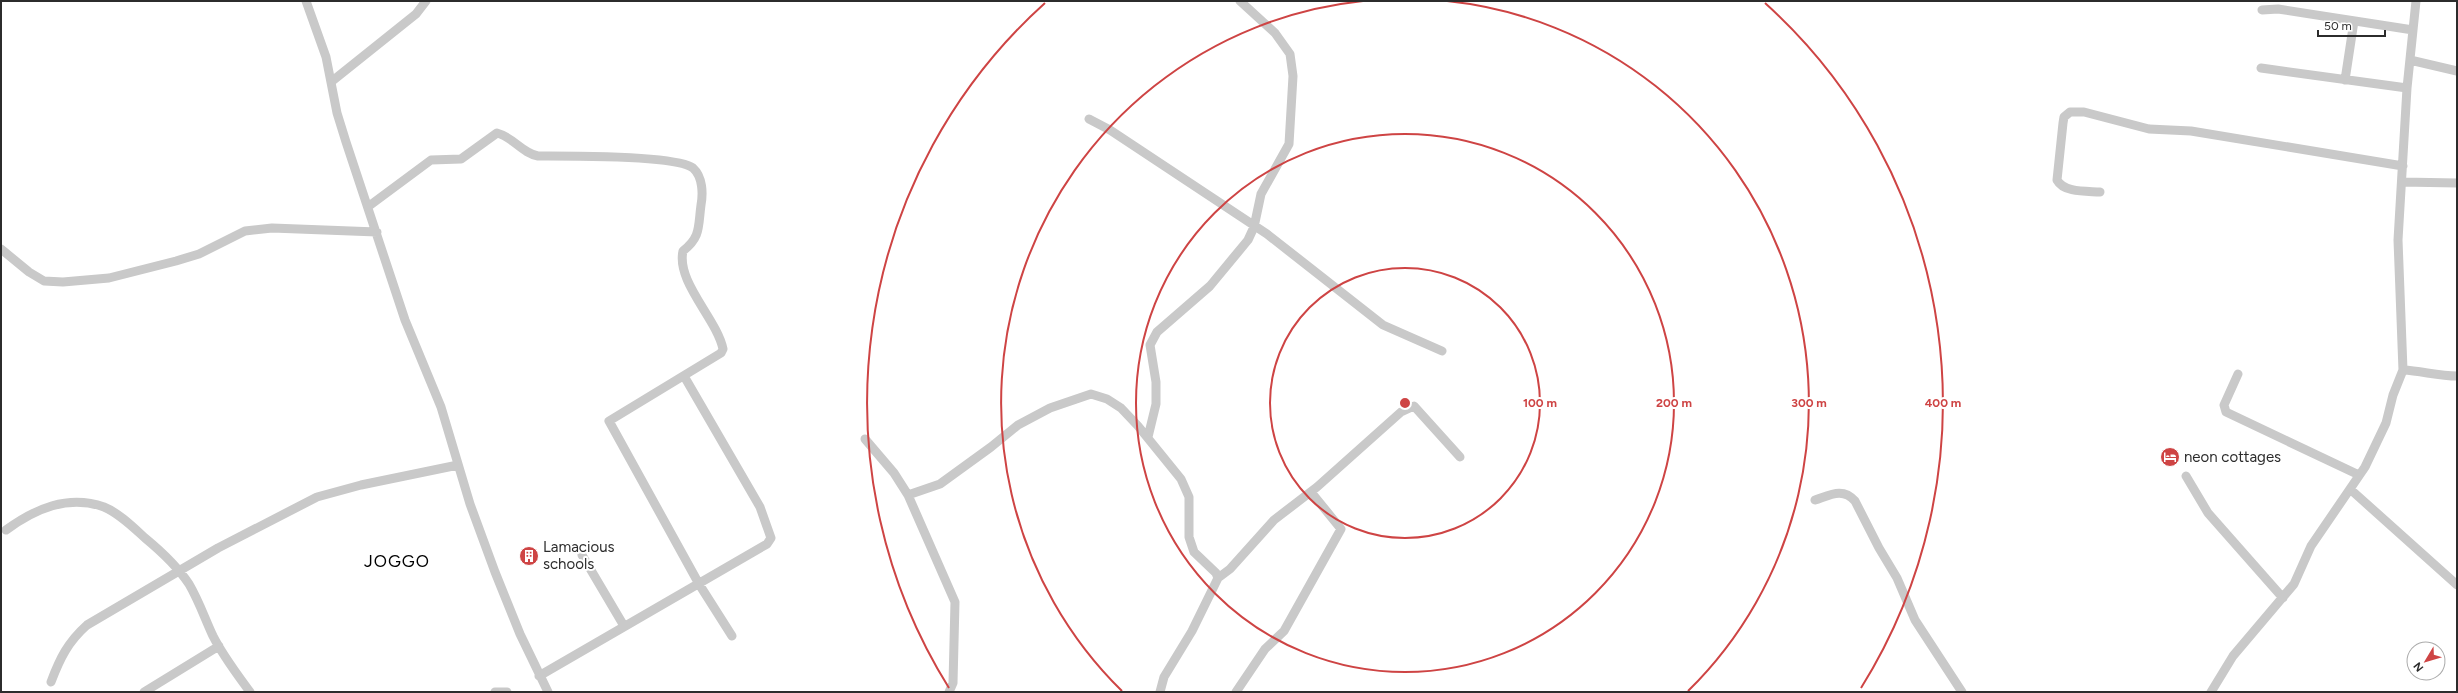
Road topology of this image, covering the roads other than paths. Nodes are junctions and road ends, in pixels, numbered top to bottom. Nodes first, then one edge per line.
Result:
1 (306, 1) edge
2 (426, 1) edge
3 (1240, 1) edge
4 (2416, 1) edge
5 (2262, 10) dead end
6 (2354, 21) junction
7 (2413, 30) junction
8 (2410, 60) junction
9 (2261, 68) dead end
10 (2457, 71) edge
11 (2345, 80) junction
12 (331, 82) junction
13 (2407, 88) junction
14 (1089, 118) dead end
15 (2403, 166) junction
16 (2402, 182) junction
17 (2457, 183) edge
18 (2100, 192) dead end
19 (369, 206) junction
20 (1254, 227) junction
21 (377, 232) junction
22 (1, 249) edge
23 (1442, 351) dead end
24 (2403, 370) junction
25 (2238, 374) dead end
26 (684, 376) junction
27 (2457, 376) edge
28 (1148, 437) junction
29 (865, 439) dead end
30 (1460, 457) dead end
31 (458, 465) junction
32 (2359, 475) junction
33 (2186, 476) dead end
34 (2350, 489) junction
35 (1310, 492) junction
36 (908, 495) junction
37 (1815, 500) dead end
38 (6, 530) dead end
39 (582, 555) dead end
40 (179, 570) junction
41 (1218, 578) junction
42 (699, 584) junction
43 (2457, 585) edge
44 (2283, 598) junction
45 (624, 626) junction
46 (732, 636) dead end
47 (219, 646) junction
48 (539, 676) junction
49 (51, 682) dead end
50 (144, 692) edge
51 (250, 692) edge
52 (495, 692) edge
53 (507, 692) edge
54 (548, 692) edge
55 (949, 692) edge
56 (1160, 692) edge
57 (1236, 692) edge
58 (1962, 692) edge
59 (2211, 692) edge

1 - 12 street
2 - 12 street
3 - 20 street
4 - 7 street
5 - 6 street
6 - 7 street
6 - 11 street
7 - 8 street
8 - 10 street
8 - 13 street
9 - 11 street
11 - 13 street
12 - 19 street
13 - 15 street
14 - 20 street
15 - 16 street
15 - 18 street
16 - 17 street
16 - 24 street
19 - 21 street
19 - 26 street
20 - 23 street
20 - 28 street
21 - 22 street
21 - 31 street
24 - 27 street
24 - 32 street
25 - 32 street
26 - 42 street
26 - 42 street
28 - 36 street
28 - 41 street
29 - 36 street
30 - 35 street
31 - 40 street
31 - 48 street
32 - 34 street
33 - 44 street
34 - 43 street
34 - 44 street
35 - 41 street
35 - 57 street
36 - 55 street
37 - 58 street
38 - 40 street
39 - 45 street
40 - 47 street
40 - 49 street
41 - 56 street
42 - 45 street
42 - 46 street
44 - 59 street
45 - 48 street
47 - 50 street
47 - 51 street
48 - 54 street
52 - 53 street

